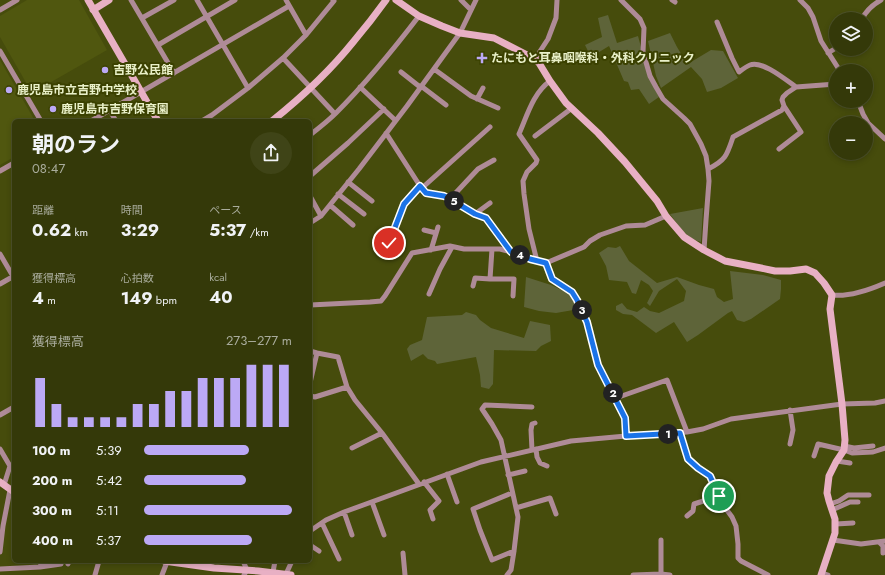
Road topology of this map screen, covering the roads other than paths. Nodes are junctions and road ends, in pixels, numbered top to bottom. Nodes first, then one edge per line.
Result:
1 (17, 0) edge
2 (88, 0) edge
3 (109, 0) edge
4 (132, 0) edge
5 (174, 0) edge
6 (197, 0) edge
7 (235, 0) edge
8 (286, 0) edge
9 (333, 0) edge
10 (386, 0) edge
11 (396, 0) edge
12 (461, 0) edge
13 (476, 0) edge
14 (557, 0) edge
15 (620, 0) edge
16 (801, 0) edge
17 (880, 0) edge
18 (289, 6) junction
19 (0, 10) edge
20 (93, 10) junction
21 (471, 10) junction
22 (866, 12) edge
23 (207, 16) junction
24 (419, 16) junction
25 (142, 18) junction
26 (717, 22) dead end
27 (460, 33) junction
28 (306, 35) junction
29 (158, 45) junction
30 (223, 45) junction
31 (0, 50) edge
32 (828, 53) joint
33 (283, 58) junction
34 (535, 59) junction
35 (835, 64) edge
36 (434, 69) junction
37 (401, 72) dead end
38 (174, 73) junction
39 (550, 81) junction
40 (829, 85) edge
41 (421, 86) junction
42 (360, 87) junction
43 (796, 87) junction
44 (248, 88) junction
45 (310, 88) junction
46 (483, 88) dead end
47 (141, 92) junction
48 (477, 99) junction
49 (446, 105) dead end
50 (784, 106) junction
51 (498, 108) dead end
52 (572, 108) junction
53 (861, 108) edge
54 (384, 109) junction
55 (110, 111) junction
56 (335, 114) junction
57 (40, 119) edge
58 (95, 119) edge
59 (115, 119) edge
60 (157, 119) edge
61 (205, 119) edge
62 (274, 119) edge
63 (395, 120) junction
64 (490, 126) dead end
65 (312, 133) edge
66 (386, 133) junction
67 (535, 136) dead end
68 (885, 138) edge
69 (779, 149) dead end
70 (494, 160) dead end
71 (12, 164) edge
72 (708, 169) junction
73 (0, 171) edge
74 (312, 174) edge
75 (348, 182) junction
76 (421, 187) junction
77 (338, 194) junction
78 (450, 199) junction
79 (312, 200) edge
80 (372, 201) dead end
81 (490, 203) dead end
82 (330, 205) junction
83 (364, 214) dead end
84 (475, 214) junction
85 (321, 216) junction
86 (666, 216) junction
87 (312, 222) edge
88 (353, 225) dead end
89 (438, 227) dead end
90 (424, 230) dead end
91 (436, 233) junction
92 (389, 243) dead end
93 (452, 247) junction
94 (492, 249) junction
95 (431, 250) junction
96 (704, 250) junction
97 (511, 252) junction
98 (0, 254) edge
99 (537, 261) junction
100 (546, 263) junction
101 (12, 274) edge
102 (12, 278) edge
103 (490, 279) junction
104 (885, 283) edge
105 (0, 284) edge
106 (473, 286) dead end
107 (429, 294) dead end
108 (832, 295) junction
109 (513, 296) dead end
110 (312, 305) edge
111 (312, 352) edge
112 (317, 353) junction
113 (312, 374) edge
114 (347, 387) junction
115 (312, 396) edge
116 (616, 398) junction
117 (885, 401) edge
118 (842, 404) junction
119 (532, 407) dead end
120 (12, 408) edge
121 (790, 410) junction
122 (0, 415) edge
123 (535, 423) dead end
124 (687, 432) junction
125 (382, 433) junction
126 (680, 433) junction
127 (626, 436) junction
128 (790, 444) dead end
129 (873, 446) dead end
130 (352, 448) dead end
131 (844, 448) junction
132 (885, 448) edge
133 (0, 449) edge
134 (534, 450) junction
135 (504, 456) junction
136 (814, 456) dead end
137 (837, 461) junction
138 (850, 463) dead end
139 (547, 466) dead end
140 (525, 471) dead end
141 (448, 474) junction
142 (508, 475) junction
143 (422, 483) junction
144 (7, 487) edge
145 (512, 493) junction
146 (869, 495) dead end
147 (719, 496) junction
148 (372, 502) junction
149 (457, 502) dead end
150 (858, 502) dead end
151 (831, 507) junction
152 (516, 508) junction
153 (344, 512) junction
154 (556, 514) dead end
155 (687, 516) dead end
156 (433, 519) dead end
157 (322, 523) junction
158 (853, 523) dead end
159 (836, 524) junction
160 (312, 530) edge
161 (352, 535) dead end
162 (384, 535) dead end
163 (661, 540) dead end
164 (833, 540) junction
165 (883, 544) edge
166 (312, 546) edge
167 (319, 551) dead end
168 (514, 551) junction
169 (0, 552) edge
170 (403, 553) dead end
171 (883, 553) dead end
172 (339, 559) dead end
173 (41, 563) edge
174 (98, 563) edge
175 (165, 563) edge
176 (179, 563) edge
177 (243, 563) edge
178 (276, 563) edge
179 (290, 563) edge
180 (61, 564) dead end
181 (40, 567) junction
182 (0, 569) edge
183 (245, 573) edge
184 (282, 574) edge
185 (661, 574) junction
186 (824, 574) edge
187 (95, 575) edge
188 (162, 575) edge
189 (404, 575) edge
190 (507, 575) edge
191 (633, 575) edge
192 (670, 575) edge
193 (768, 575) edge

1 - 19 street
2 - 20 street
3 - 20 street
4 - 25 street
5 - 25 street
6 - 23 street
7 - 23 street
8 - 18 street
9 - 28 street
10 - 45 street
11 - 24 street
12 - 21 street
13 - 21 street
14 - 34 street
15 - 72 street
16 - 32 street
17 - 22 street
18 - 28 street
18 - 30 street
20 - 47 street
21 - 27 street
23 - 29 street
23 - 30 street
24 - 27 street
24 - 42 street
25 - 29 street
26 - 43 street
27 - 34 street
27 - 36 street
28 - 33 street
29 - 38 street
30 - 38 street
30 - 44 street
31 - 57 street
32 - 35 street
33 - 44 street
33 - 45 street
34 - 39 street
36 - 41 street
36 - 48 street
37 - 41 street
38 - 47 street
39 - 52 street
39 - 99 street
40 - 43 street
41 - 49 street
41 - 63 street
42 - 54 street
42 - 56 street
43 - 50 street
44 - 61 street
45 - 56 street
45 - 62 street
46 - 48 street
47 - 55 street
47 - 60 street
48 - 51 street
50 - 69 street
50 - 72 street
52 - 67 street
52 - 86 street
53 - 68 street
54 - 63 street
54 - 74 street
55 - 58 street
55 - 59 street
56 - 65 street
63 - 66 street
64 - 76 street
66 - 75 street
66 - 76 street
70 - 78 street
71 - 73 street
72 - 96 street
75 - 77 street
75 - 80 street
76 - 78 street
76 - 92 street
77 - 82 street
77 - 83 street
78 - 84 street
79 - 85 street
81 - 84 street
82 - 85 street
82 - 88 street
84 - 97 street
85 - 87 street
86 - 96 street
86 - 100 street
89 - 91 street
90 - 91 street
91 - 95 street
93 - 94 street
93 - 95 street
93 - 107 street
94 - 97 street
94 - 103 street
95 - 110 street
96 - 108 street
97 - 99 street
98 - 101 street
99 - 100 street
100 - 116 street
102 - 105 street
103 - 106 street
103 - 109 street
104 - 108 street
108 - 118 street
111 - 112 street
112 - 113 street
112 - 114 street
114 - 115 street
114 - 125 street
116 - 124 street
116 - 127 street
117 - 118 street
118 - 121 street
118 - 131 street
119 - 135 street
120 - 122 street
121 - 124 street
121 - 128 street
123 - 134 street
124 - 126 street
125 - 130 street
125 - 143 street
126 - 127 street
126 - 147 street
127 - 134 street
129 - 131 street
131 - 132 street
131 - 136 street
131 - 137 street
133 - 144 street
134 - 135 street
134 - 139 street
135 - 141 street
135 - 142 street
137 - 138 street
137 - 151 street
140 - 142 street
141 - 143 street
141 - 149 street
142 - 145 street
143 - 148 street
143 - 156 street
144 - 169 street
145 - 152 street
145 - 168 street
146 - 151 street
147 - 155 street
147 - 193 street
148 - 153 street
148 - 162 street
150 - 151 street
151 - 159 street
152 - 154 street
152 - 168 street
153 - 157 street
153 - 161 street
157 - 160 street
157 - 172 street
158 - 159 street
159 - 164 street
163 - 185 street
164 - 165 street
164 - 186 street
165 - 171 street
166 - 167 street
168 - 190 street
170 - 189 street
173 - 181 street
174 - 187 street
175 - 188 street
176 - 183 street
177 - 183 street
178 - 184 street
179 - 184 street
180 - 181 street
181 - 182 street
183 - 184 street
185 - 191 street
185 - 192 street

